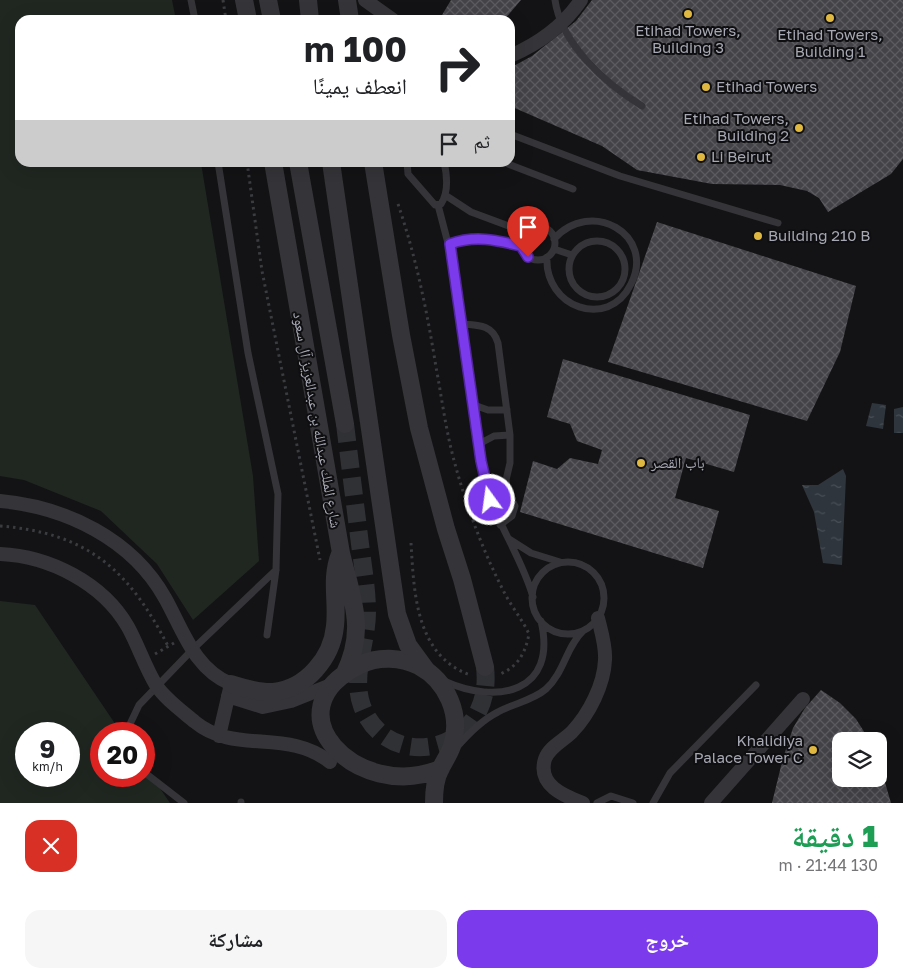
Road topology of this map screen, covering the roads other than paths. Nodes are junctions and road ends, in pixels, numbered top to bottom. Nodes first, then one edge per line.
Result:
1 (191, 0) edge
2 (244, 0) edge
3 (268, 0) edge
4 (308, 0) edge
5 (347, 0) edge
6 (364, 0) edge
7 (555, 0) edge
8 (582, 0) edge
9 (194, 15) edge
10 (247, 15) edge
11 (271, 15) edge
12 (310, 15) edge
13 (349, 15) edge
14 (386, 15) edge
15 (562, 22) junction
16 (515, 53) edge
17 (642, 106) dead end
18 (515, 136) edge
19 (219, 167) edge
20 (274, 167) edge
21 (299, 167) edge
22 (332, 167) edge
23 (374, 167) edge
24 (407, 167) edge
25 (445, 167) edge
26 (515, 167) edge
27 (572, 189) dead end
28 (445, 195) junction
29 (438, 205) junction
30 (778, 223) dead end
31 (525, 232) junction
32 (554, 239) junction
33 (450, 244) junction
34 (521, 246) junction
35 (554, 249) junction
36 (572, 256) junction
37 (548, 257) junction
38 (463, 324) junction
39 (474, 406) junction
40 (507, 410) junction
41 (345, 424) tunnel mouth
42 (510, 435) junction
43 (479, 444) junction
44 (0, 501) edge
45 (500, 525) junction
46 (505, 535) junction
47 (341, 553) junction
48 (0, 554) edge
49 (563, 563) junction
50 (276, 570) junction
51 (533, 597) junction
52 (598, 618) junction
53 (541, 621) junction
54 (584, 630) junction
55 (267, 635) dead end
56 (192, 650) junction
57 (485, 667) tunnel mouth
58 (430, 674) junction
59 (340, 679) junction
60 (756, 685) dead end
61 (157, 686) junction
62 (230, 690) junction
63 (803, 699) dead end
64 (131, 722) edge
65 (219, 736) junction
66 (444, 763) junction
67 (336, 769) joint
68 (155, 781) edge
69 (400, 792) dead end
70 (184, 803) edge
71 (434, 803) edge
72 (583, 803) edge
73 (597, 803) edge
74 (633, 803) edge
75 (653, 803) edge
76 (711, 803) edge

1 - 9 lane
2 - 10 street
3 - 11 street
4 - 12 street
5 - 13 street
6 - 14 street
7 - 15 lane
8 - 15 street
15 - 16 street
15 - 17 lane
18 - 30 lane
19 - 50 lane
20 - 47 street, شارع الملك عبدالله بن عبدالعزيز آل سعود
21 - 41 street
22 - 58 street
23 - 57 street
24 - 29 lane
25 - 28 lane
26 - 27 lane
28 - 29 lane
28 - 31 lane
29 - 33 lane
31 - 32 lane
31 - 34 lane
32 - 35 lane
32 - 37 lane
33 - 34 lane
33 - 38 lane
34 - 37 lane
35 - 36 lane
35 - 37 lane
36 - 36 lane
38 - 39 lane
38 - 40 lane
39 - 40 lane
39 - 43 lane
40 - 42 lane
42 - 43 lane
42 - 45 lane
43 - 45 lane
44 - 56 street
45 - 46 lane
46 - 49 lane
46 - 51 lane
47 - 59 street, شارع الملك عبدالله بن عبدالعزيز آل سعود
47 - 62 street
48 - 61 street
49 - 51 lane
49 - 52 lane
50 - 55 lane
50 - 56 lane
51 - 53 lane
52 - 54 lane
52 - 72 street
53 - 54 lane
53 - 58 lane
54 - 66 lane
56 - 61 lane
56 - 62 street
58 - 59 street
58 - 66 street
59 - 62 street
59 - 67 street, شارع الملك عبدالله بن عبدالعزيز آل سعود
60 - 75 lane
61 - 64 lane
61 - 65 street
62 - 65 street
63 - 76 street
65 - 67 street
66 - 69 street
66 - 71 street
68 - 70 lane
73 - 74 lane

